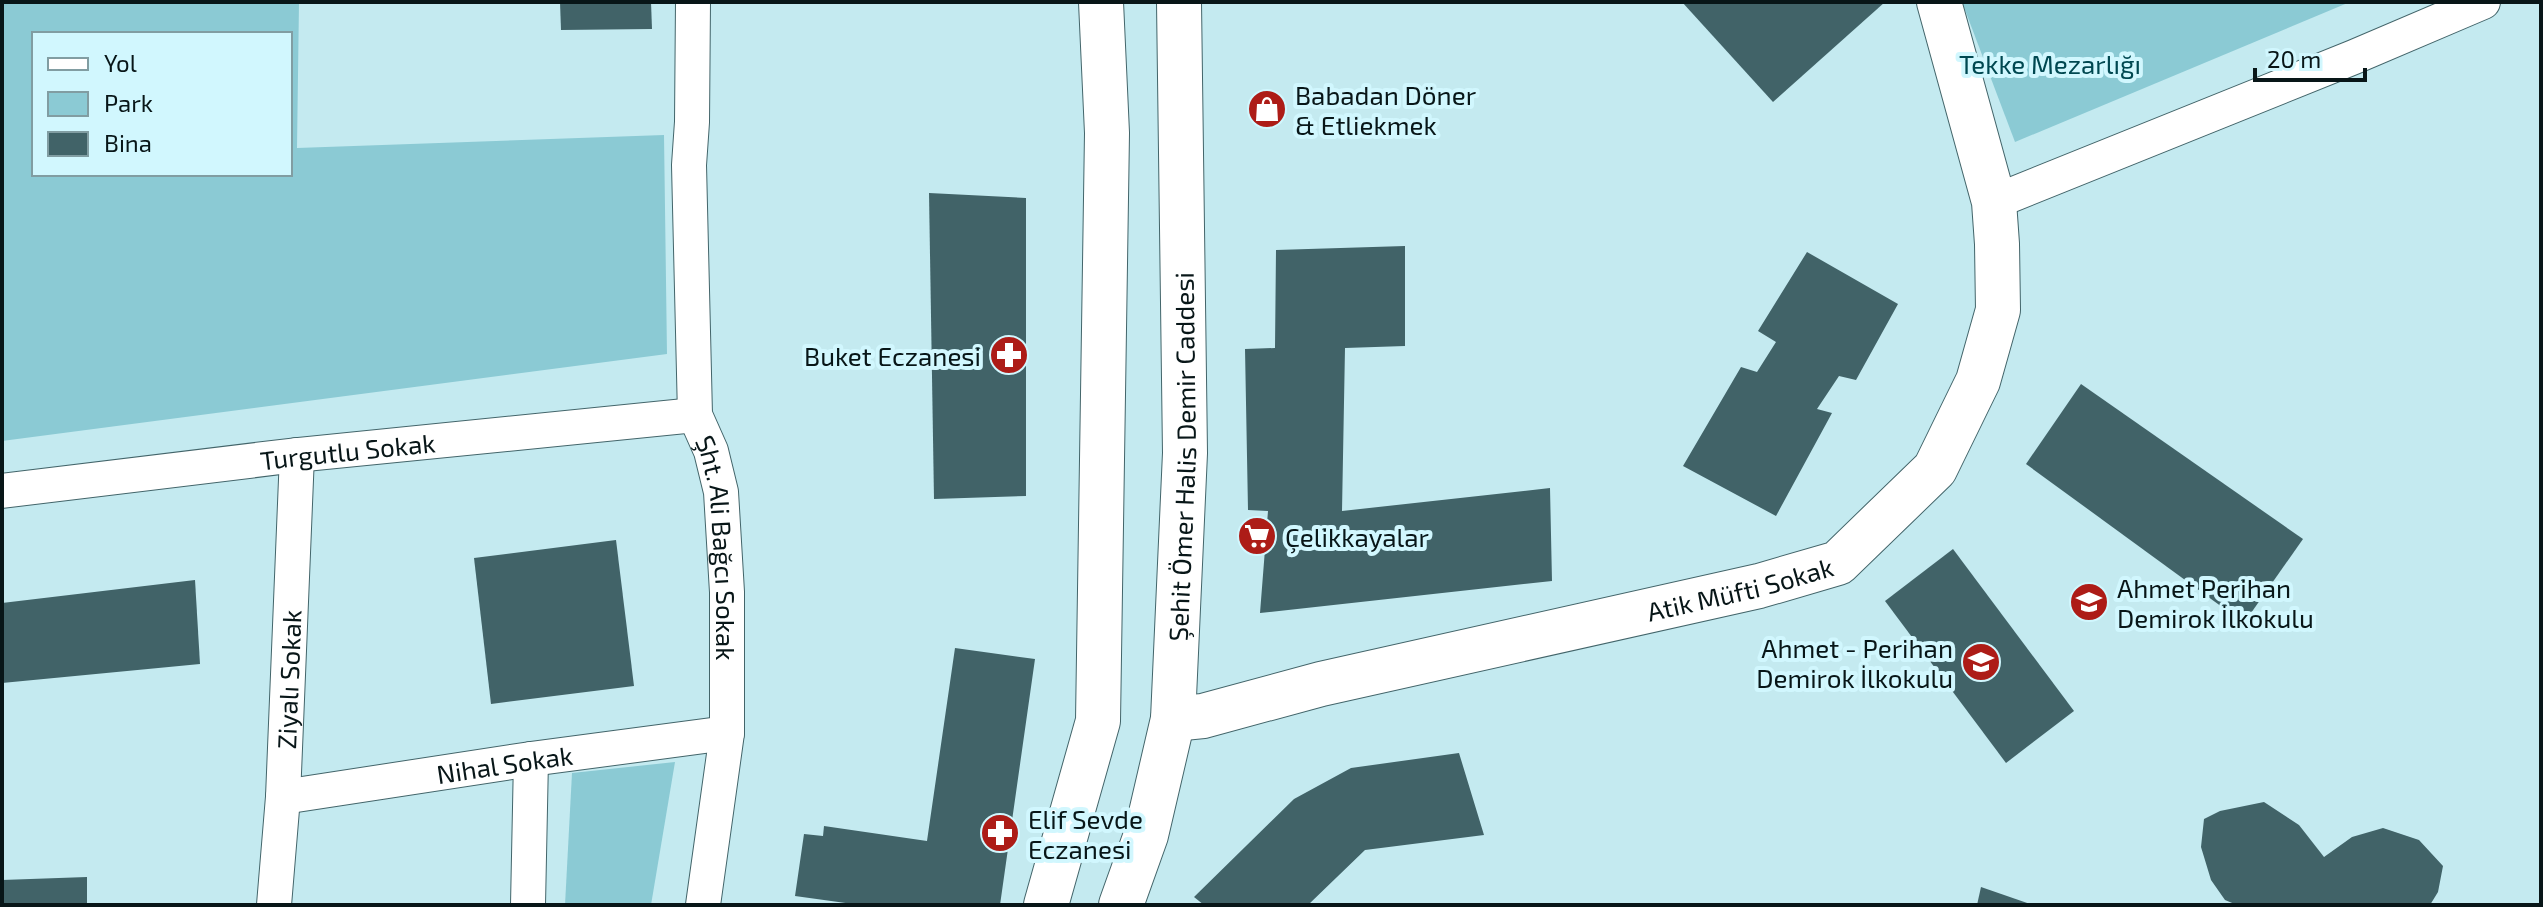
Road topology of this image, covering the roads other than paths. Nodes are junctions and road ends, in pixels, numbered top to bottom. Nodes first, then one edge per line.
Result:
1 (693, 2) edge
2 (1101, 2) edge
3 (1179, 2) edge
4 (1939, 2) edge
5 (2483, 2) edge
6 (1994, 202) junction
7 (695, 415) junction
8 (297, 455) junction
9 (2, 491) edge
10 (1173, 719) junction
11 (727, 733) junction
12 (531, 759) junction
13 (283, 797) junction
14 (274, 905) edge
15 (528, 905) edge
16 (703, 905) edge
17 (1046, 905) edge
18 (1121, 905) edge

1 - 7 street, Şht. Ali Bağcı Sokak
2 - 17 main road
3 - 10 main road, Şehit Ömer Halis Demir Caddesi
4 - 6 main road, Atik Müfti Sokak
5 - 6 street
6 - 10 main road, Atik Müfti Sokak
7 - 8 street, Turgutlu Sokak
7 - 11 street, Şht. Ali Bağcı Sokak
8 - 9 street, Turgutlu Sokak
8 - 13 street, Ziyalı Sokak
10 - 18 main road, Şehit Ömer Halis Demir Caddesi
11 - 12 street, Nihal Sokak
11 - 16 street, Şht. Ali Bağcı Sokak
12 - 13 street, Nihal Sokak
12 - 15 street
13 - 14 street, Ziyalı Sokak

